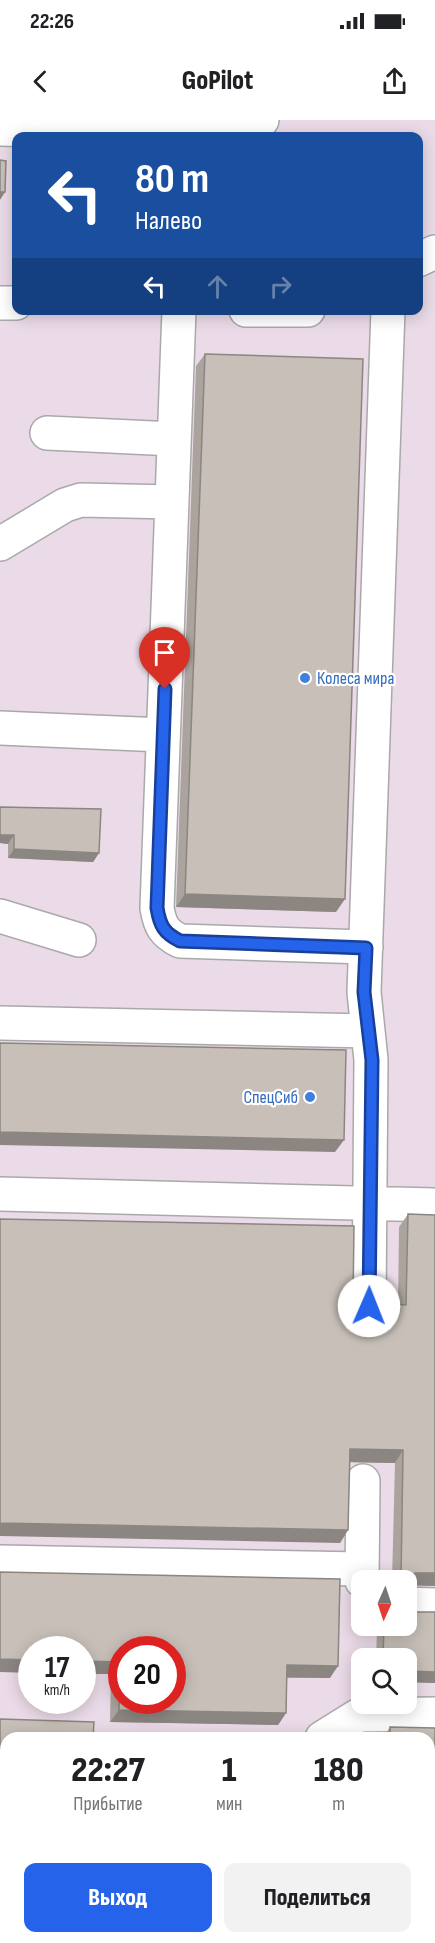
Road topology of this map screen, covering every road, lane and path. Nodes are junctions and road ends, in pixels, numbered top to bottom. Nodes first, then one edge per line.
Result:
1 (262, 120) edge
2 (0, 129) edge
3 (111, 132) edge
4 (230, 132) edge
5 (179, 315) edge
6 (388, 315) edge
7 (46, 433) dead end
8 (174, 439) junction
9 (172, 502) junction
10 (0, 544) edge
11 (0, 728) edge
12 (163, 735) junction
13 (0, 916) edge
14 (79, 940) dead end
15 (366, 948) junction
16 (0, 1023) edge
17 (368, 1031) junction
18 (0, 1194) edge
19 (370, 1203) junction
20 (435, 1205) edge
21 (369, 1306) dead end
22 (363, 1481) dead end
23 (0, 1562) edge
24 (361, 1570) edge
25 (351, 1575) edge
26 (417, 1604) edge
27 (435, 1605) edge
28 (435, 1714) edge
29 (332, 1732) edge

1 - 4 lane
2 - 3 lane
5 - 8 lane
6 - 15 lane
7 - 8 lane
8 - 9 lane
9 - 10 lane
9 - 12 lane
11 - 12 lane
12 - 15 lane
13 - 14 lane
15 - 17 lane
16 - 17 lane
17 - 19 lane
18 - 19 lane
19 - 20 lane
19 - 21 lane
22 - 24 lane
23 - 25 lane
26 - 27 lane
28 - 29 lane

